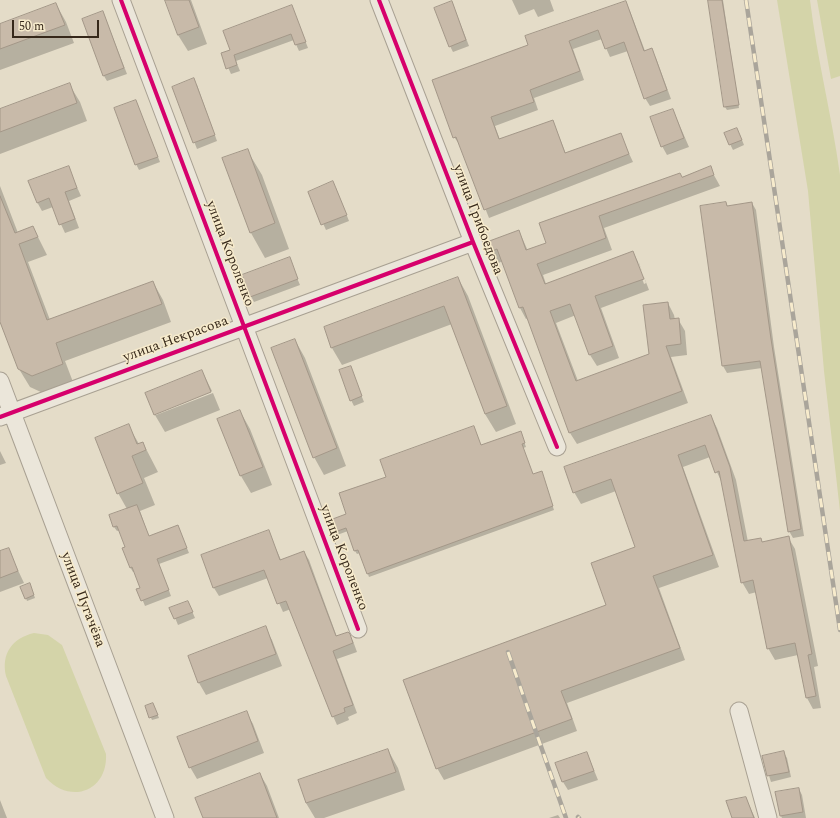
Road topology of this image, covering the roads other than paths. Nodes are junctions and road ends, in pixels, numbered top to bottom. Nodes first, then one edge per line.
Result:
1 (121, 0) edge
2 (379, 0) edge
3 (473, 242) junction
4 (245, 327) junction
5 (0, 381) edge
6 (6, 415) edge
7 (557, 447) dead end
8 (358, 629) dead end
9 (739, 711) dead end
10 (165, 818) edge
11 (768, 818) edge

1 - 4 street, улица Короленко
2 - 3 street, улица Грибоедова
3 - 4 street, улица Некрасова
3 - 7 street, улица Грибоедова
4 - 6 street, улица Некрасова
4 - 8 street, улица Короленко
5 - 6 street, улица Пугачёва
6 - 10 street, улица Пугачёва
9 - 11 street

